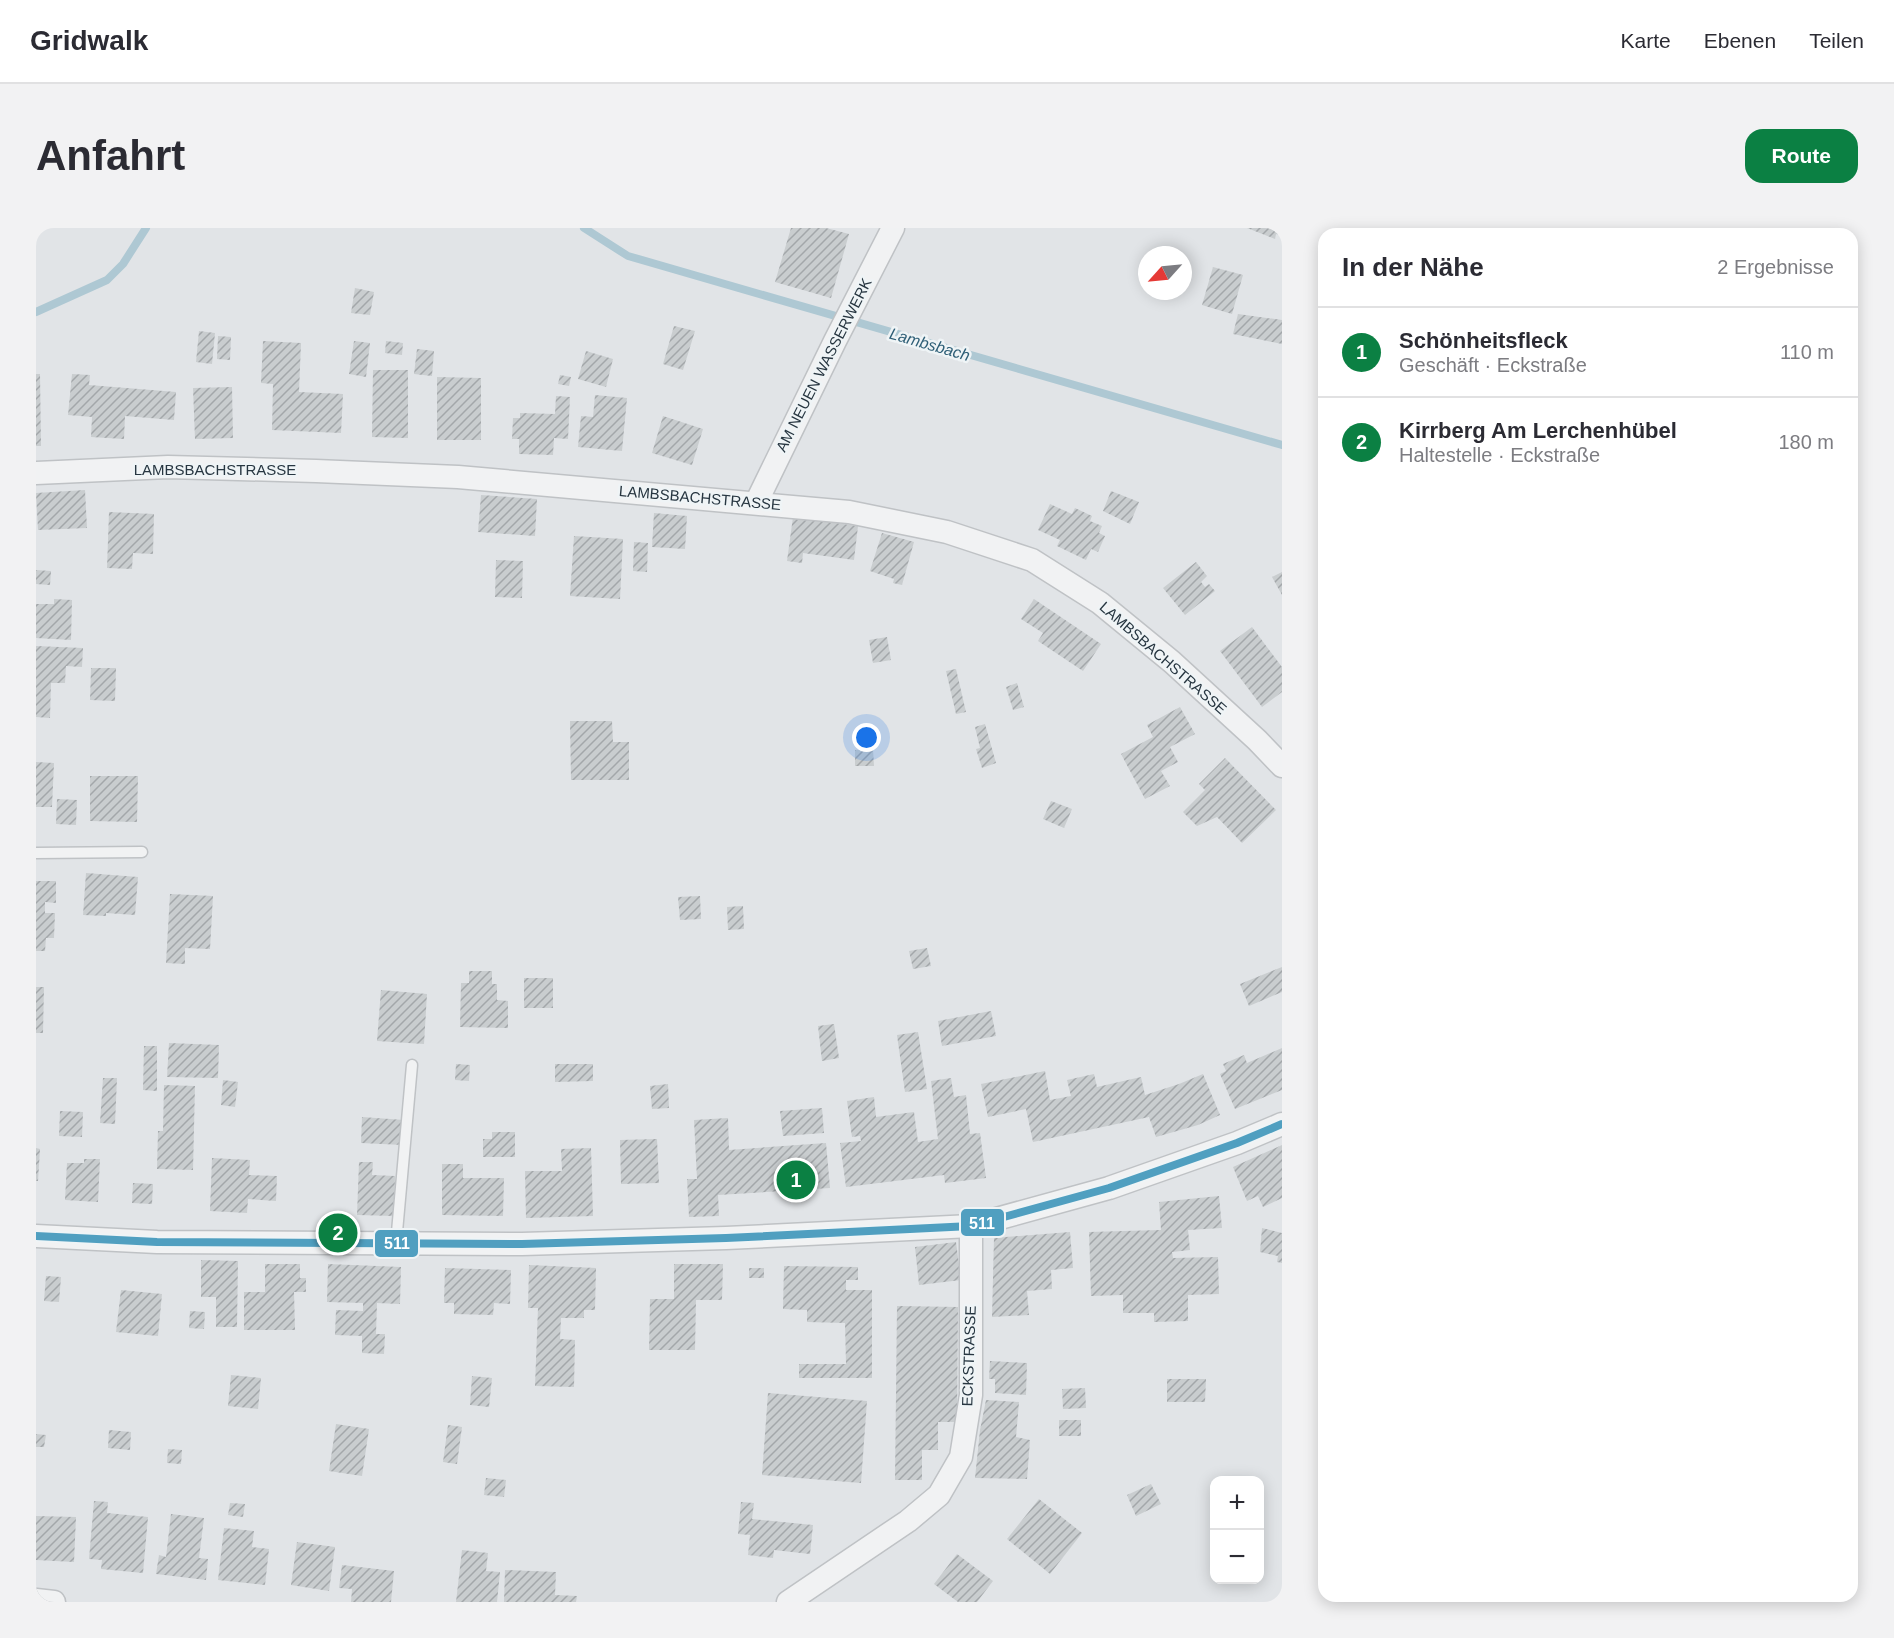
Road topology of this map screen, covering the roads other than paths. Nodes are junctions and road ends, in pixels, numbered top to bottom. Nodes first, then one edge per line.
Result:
1 (893, 228) edge
2 (36, 473) edge
3 (756, 503) junction
4 (1282, 766) edge
5 (142, 852) dead end
6 (36, 853) edge
7 (412, 1065) dead end
8 (1282, 1124) edge
9 (971, 1226) junction
10 (36, 1236) edge
11 (396, 1243) junction
12 (36, 1600) edge
13 (54, 1602) edge
14 (788, 1602) edge

1 - 3 street, AM NEUEN WASSERWERK
2 - 3 street, LAMBSBACHSTRASSE
3 - 4 street, LAMBSBACHSTRASSE
5 - 6 lane
7 - 11 lane
8 - 9 street
9 - 11 street
9 - 14 street, ECKSTRASSE
10 - 11 street
12 - 13 street

